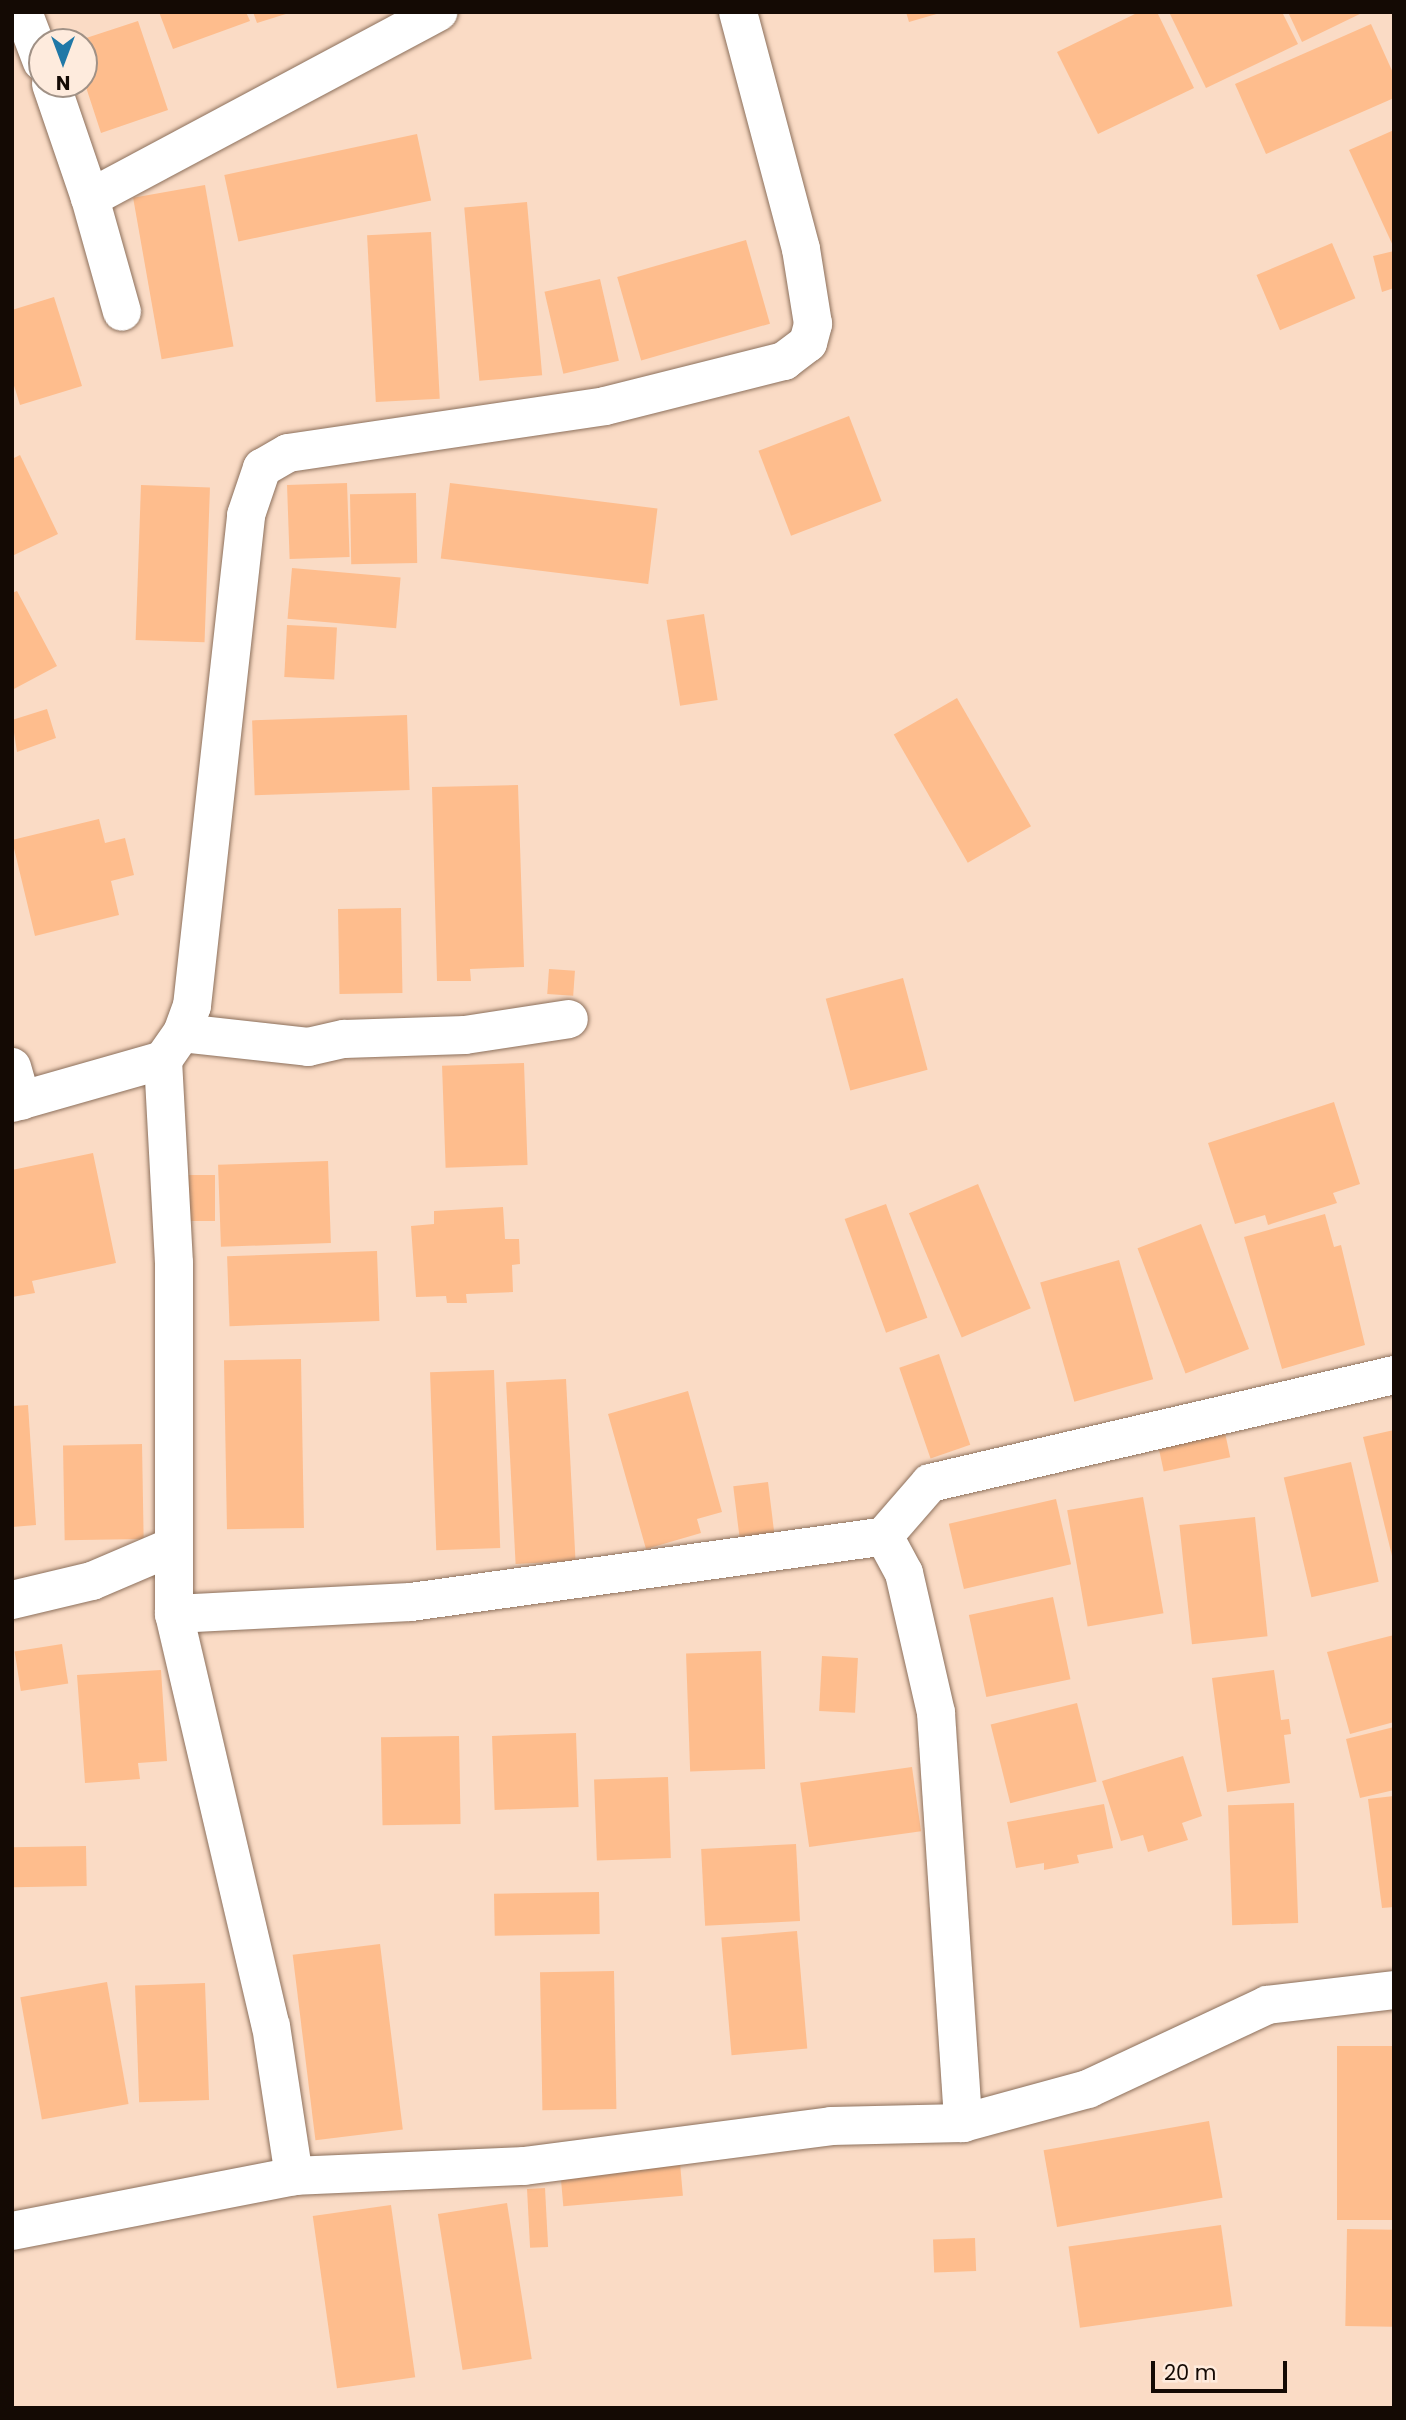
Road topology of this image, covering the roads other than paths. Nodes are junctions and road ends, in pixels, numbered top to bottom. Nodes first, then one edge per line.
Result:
1 (438, 12) edge
2 (738, 12) edge
3 (56, 98) edge
4 (90, 198) junction
5 (122, 312) dead end
6 (569, 1019) dead end
7 (173, 1047) junction
8 (15, 1090) edge
9 (1394, 1375) edge
10 (884, 1536) junction
11 (174, 1546) junction
12 (12, 1600) edge
13 (174, 1614) junction
14 (1394, 1990) edge
15 (963, 2123) junction
16 (294, 2176) junction
17 (12, 2231) edge

1 - 4 street
2 - 7 street
3 - 4 street
4 - 5 street
6 - 7 street
7 - 8 street
7 - 11 street
9 - 10 street
10 - 13 street
10 - 15 street
11 - 12 street
11 - 13 street
13 - 16 street
14 - 15 street
15 - 16 street
16 - 17 street

